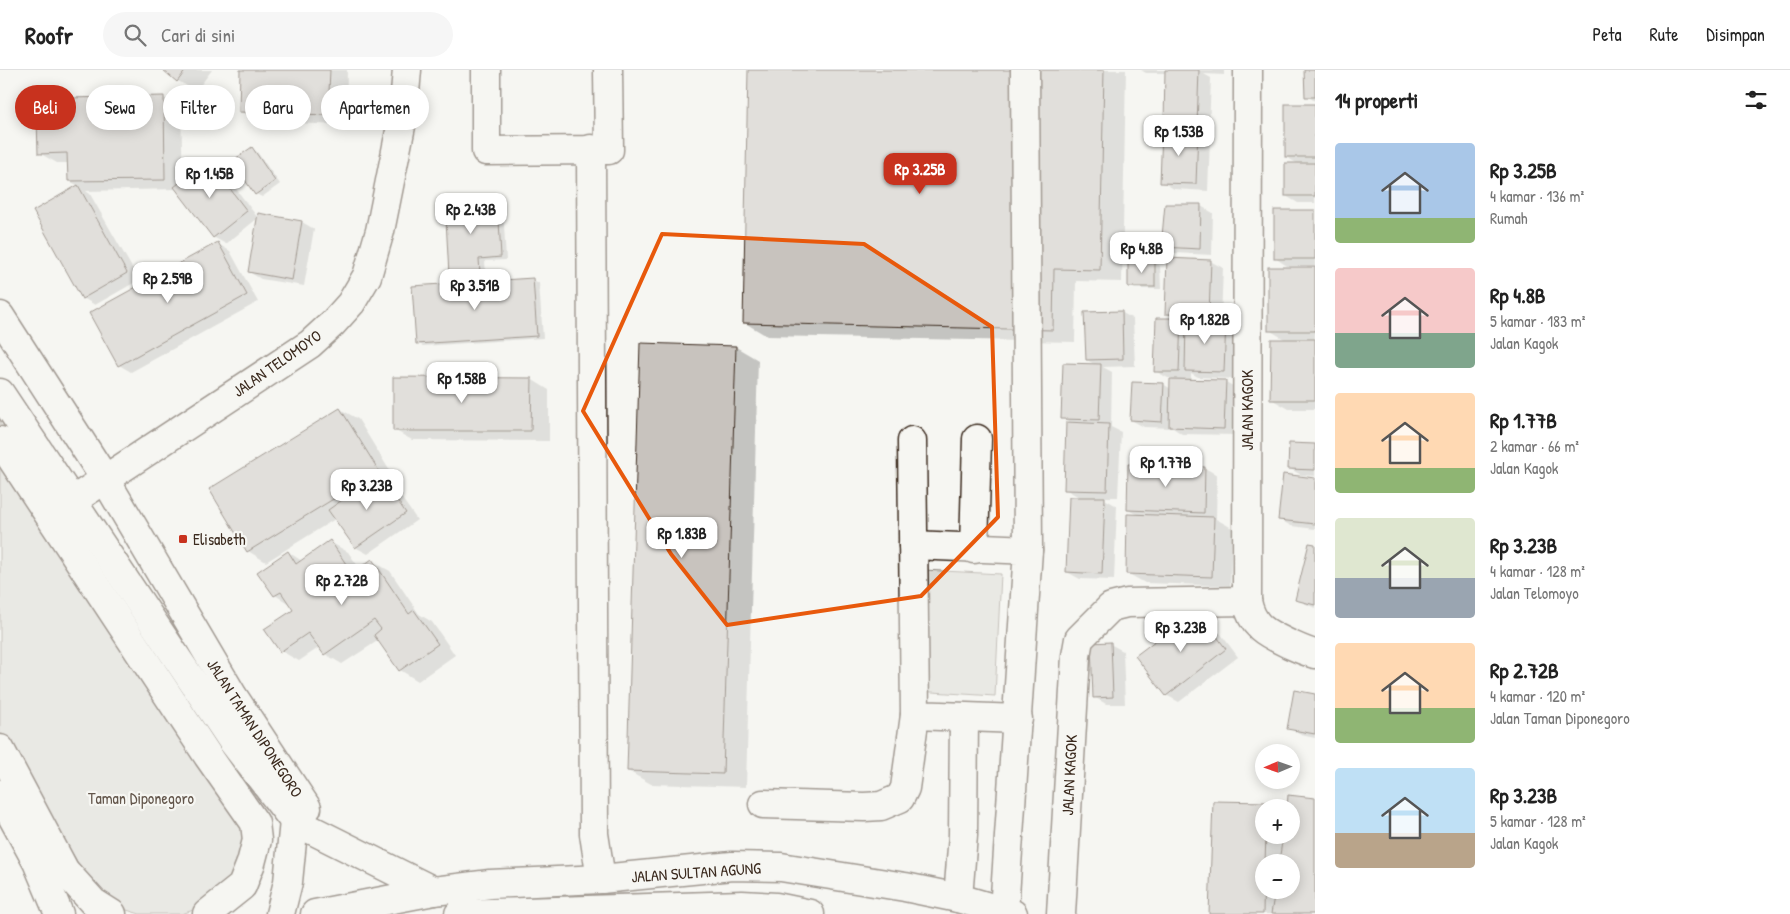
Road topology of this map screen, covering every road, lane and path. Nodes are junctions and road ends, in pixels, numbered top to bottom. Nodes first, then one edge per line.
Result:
1 (407, 70) edge
2 (486, 70) edge
3 (608, 70) edge
4 (1024, 70) edge
5 (1248, 70) edge
6 (591, 150) junction
7 (0, 316) edge
8 (0, 393) edge
9 (977, 439) dead end
10 (912, 440) dead end
11 (0, 441) edge
12 (104, 479) junction
13 (72, 501) junction
14 (913, 545) junction
15 (974, 549) junction
16 (1028, 550) junction
17 (1247, 600) junction
18 (1315, 654) edge
19 (914, 715) junction
20 (964, 718) junction
21 (1018, 719) junction
22 (0, 749) edge
23 (0, 794) edge
24 (763, 804) dead end
25 (294, 821) junction
26 (602, 878) junction
27 (434, 891) junction
28 (958, 898) junction
29 (665, 910) edge
30 (1008, 912) edge
31 (59, 914) edge
32 (112, 914) edge
33 (207, 914) edge
34 (280, 914) edge
35 (315, 914) edge
36 (459, 914) edge
37 (477, 914) edge
38 (810, 914) edge
39 (1061, 914) edge

1 - 12 main road, JALAN TELOMOYO
2 - 6 main road
3 - 6 main road
4 - 16 main road
5 - 17 main road, JALAN KAGOK
6 - 26 main road
7 - 12 main road, JALAN TAMAN DIPONEGORO
8 - 13 main road, JALAN TAMAN DIPONEGORO
9 - 15 main road
10 - 14 main road
11 - 33 main road
12 - 13 main road, JALAN TELOMOYO
12 - 25 main road, JALAN TAMAN DIPONEGORO
13 - 25 main road, JALAN TAMAN DIPONEGORO
14 - 15 main road
14 - 19 main road
15 - 16 main road
16 - 21 main road
17 - 18 main road, JALAN KAGOK
17 - 39 main road, JALAN KAGOK
19 - 20 main road
19 - 24 main road
20 - 21 main road
20 - 28 main road
21 - 30 main road
22 - 32 main road
23 - 31 main road
25 - 27 main road
25 - 34 main road
26 - 27 main road, JALAN SULTAN AGUNG
26 - 28 main road, JALAN SULTAN AGUNG
27 - 35 main road, JALAN SULTAN AGUNG
28 - 30 main road, JALAN SULTAN AGUNG
29 - 37 main road, JALAN SULTAN AGUNG
29 - 38 main road, JALAN SULTAN AGUNG
36 - 37 main road, JALAN SULTAN AGUNG

